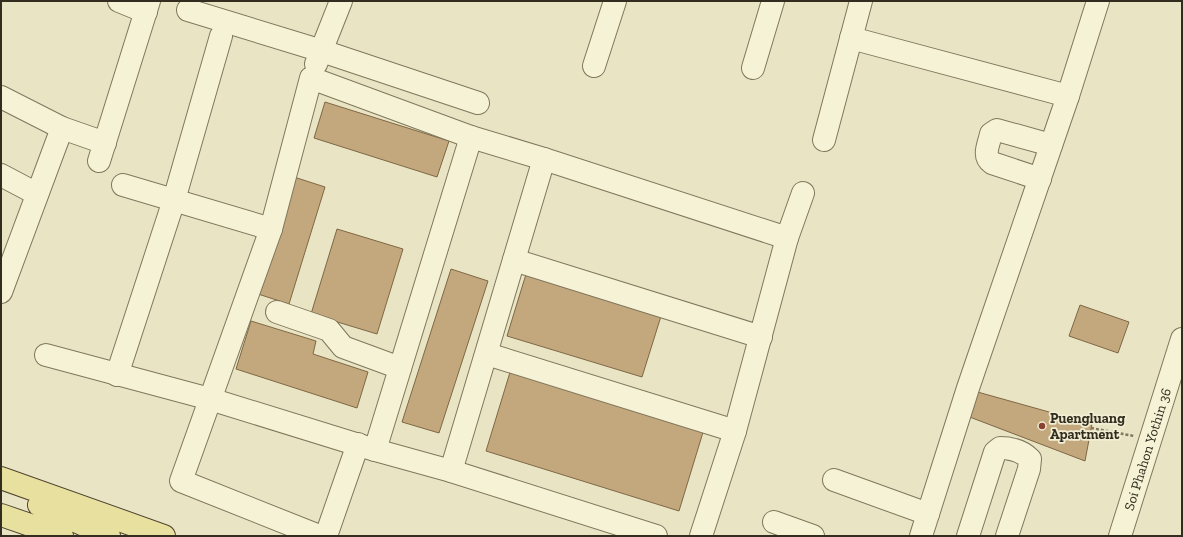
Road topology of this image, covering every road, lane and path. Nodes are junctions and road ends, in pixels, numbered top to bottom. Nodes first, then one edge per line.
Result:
1 (119, 1) edge
2 (341, 1) edge
3 (615, 1) edge
4 (773, 1) edge
5 (861, 1) edge
6 (1098, 1) edge
7 (148, 6) edge
8 (188, 10) dead end
9 (221, 36) dead end
10 (851, 38) junction
11 (322, 51) junction
12 (594, 66) dead end
13 (752, 68) dead end
14 (311, 78) junction
15 (1068, 96) junction
16 (1, 97) edge
17 (478, 103) dead end
18 (62, 128) junction
19 (471, 137) junction
20 (824, 140) dead end
21 (1051, 145) junction
22 (544, 159) junction
23 (1, 175) edge
24 (1040, 179) junction
25 (123, 185) dead end
26 (803, 193) dead end
27 (37, 194) junction
28 (174, 200) junction
29 (271, 229) junction
30 (787, 238) junction
31 (514, 260) junction
32 (1, 292) edge
33 (277, 312) dead end
34 (761, 337) junction
35 (1182, 339) edge
36 (487, 354) junction
37 (46, 356) dead end
38 (400, 368) junction
39 (117, 375) junction
40 (210, 399) junction
41 (1091, 428) dead end
42 (735, 431) junction
43 (1150, 440) junction
44 (366, 447) junction
45 (451, 471) junction
46 (1, 478) edge
47 (834, 480) dead end
48 (1, 485) edge
49 (928, 514) junction
50 (1, 515) edge
51 (774, 522) dead end
52 (1, 523) edge
53 (28, 536) edge
54 (62, 536) edge
55 (109, 536) edge
56 (164, 536) edge
57 (318, 536) edge
58 (326, 536) edge
59 (656, 536) edge
60 (701, 536) edge
61 (813, 536) edge
62 (921, 536) edge
63 (968, 536) edge
64 (1007, 536) edge
65 (1120, 536) edge

1 - 7 street
2 - 11 street
3 - 12 street
4 - 13 street
5 - 10 street
6 - 15 street
7 - 18 street
8 - 11 street
9 - 28 street
10 - 15 street
10 - 20 street
11 - 14 street
11 - 17 street
14 - 19 street
14 - 29 street
15 - 21 street
16 - 18 street
18 - 27 street
19 - 22 street
19 - 38 street
21 - 24 street
21 - 24 street
22 - 30 street
22 - 31 street
23 - 27 street
24 - 49 street
25 - 28 street
26 - 30 street
27 - 32 street
28 - 29 street
28 - 39 street
29 - 40 street
30 - 34 street
31 - 34 street
31 - 36 street
33 - 38 street
34 - 42 street
35 - 43 street, Soi Phahon Yothin 36
36 - 42 street
36 - 45 street
37 - 39 street
38 - 44 street
39 - 40 street
40 - 44 street
40 - 57 street
41 - 43 path
42 - 60 street
43 - 65 street, Soi Phahon Yothin 36
44 - 45 street
44 - 58 street
45 - 59 street
46 - 56 main road
47 - 49 street
48 - 55 main road
49 - 62 street
50 - 54 main road
51 - 61 street
52 - 53 main road
63 - 64 street

